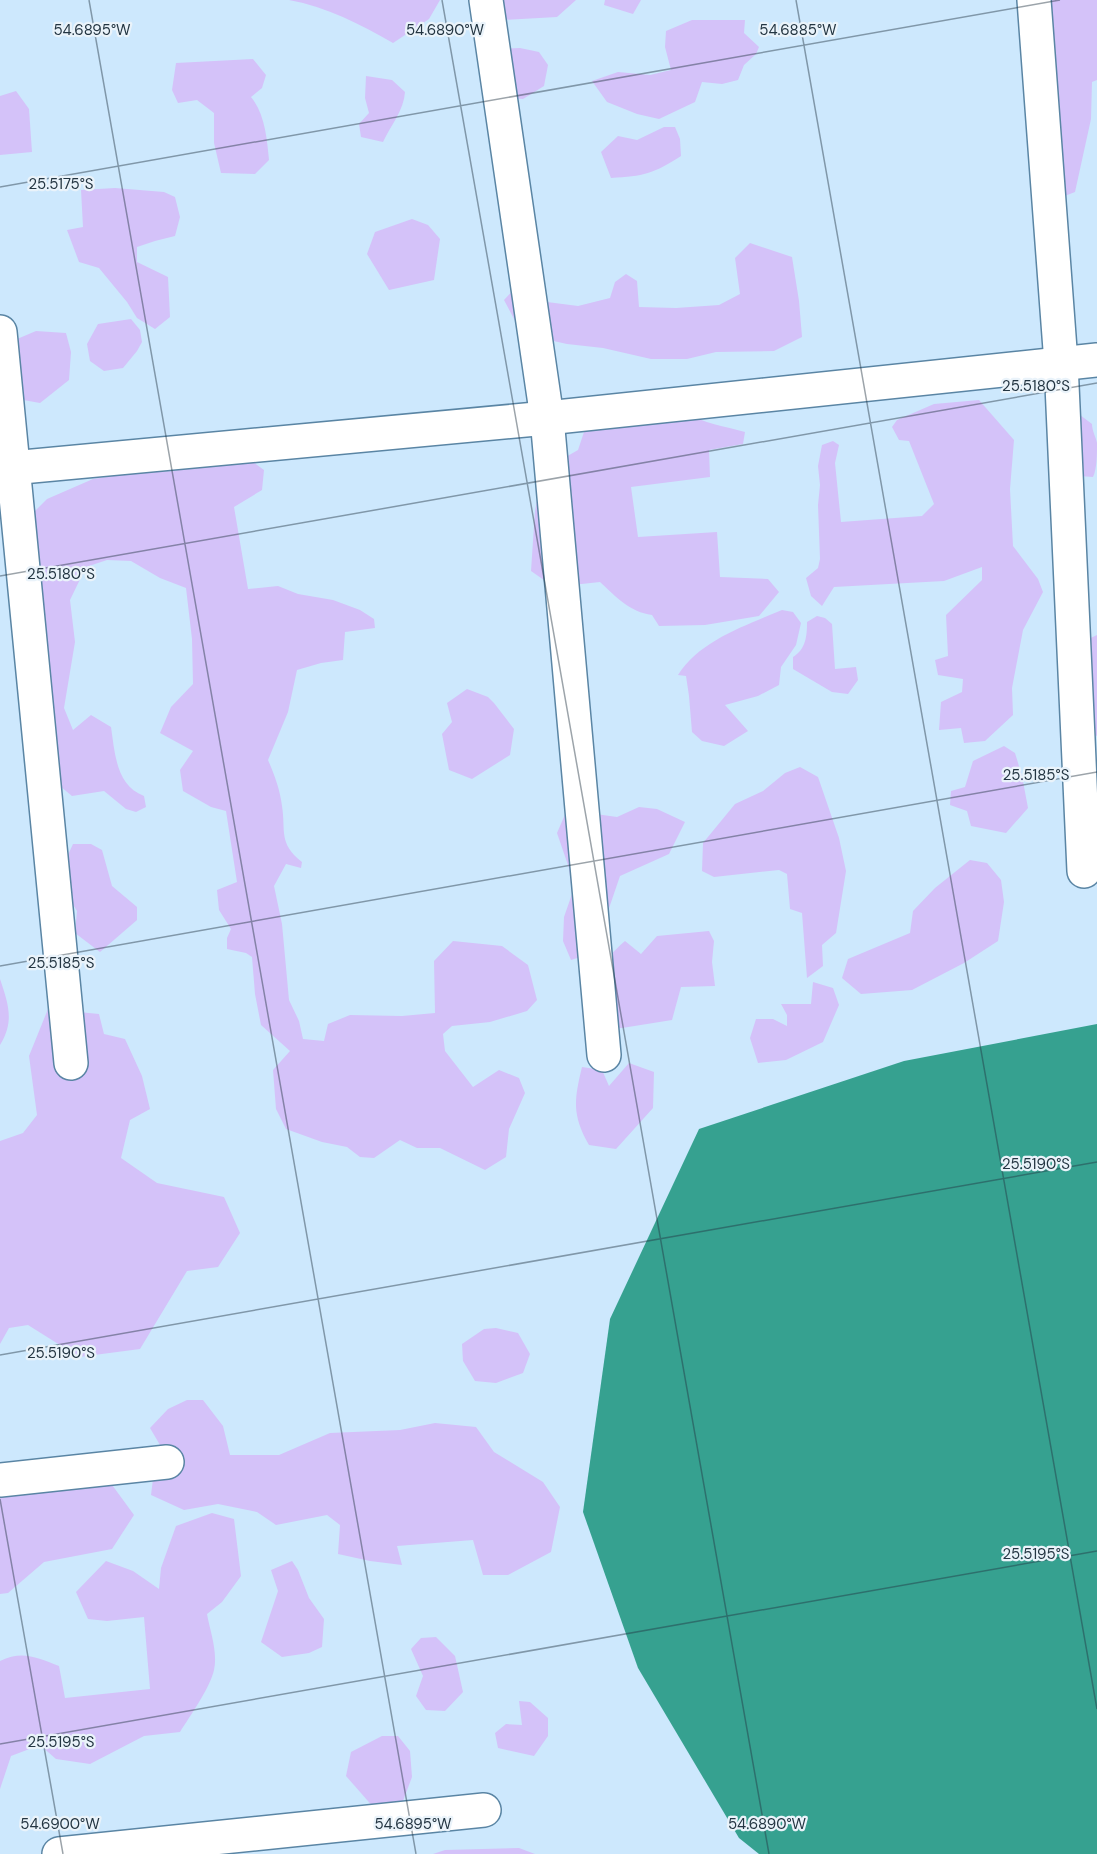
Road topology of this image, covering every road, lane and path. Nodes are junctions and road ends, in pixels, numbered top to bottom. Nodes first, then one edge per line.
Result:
1 (486, 0) edge
2 (1034, 0) edge
3 (0, 332) edge
4 (1097, 360) edge
5 (1061, 363) junction
6 (547, 418) junction
7 (7, 469) edge
8 (1084, 871) dead end
9 (604, 1055) dead end
10 (71, 1063) dead end
11 (167, 1462) dead end
12 (0, 1480) edge
13 (484, 1809) dead end
14 (305, 1841) edge
15 (59, 1854) edge

1 - 6 street
2 - 5 street
3 - 7 street
4 - 5 street
5 - 6 street
5 - 8 street
6 - 7 street
6 - 9 street
7 - 10 street
11 - 12 street
13 - 14 street
14 - 15 street

